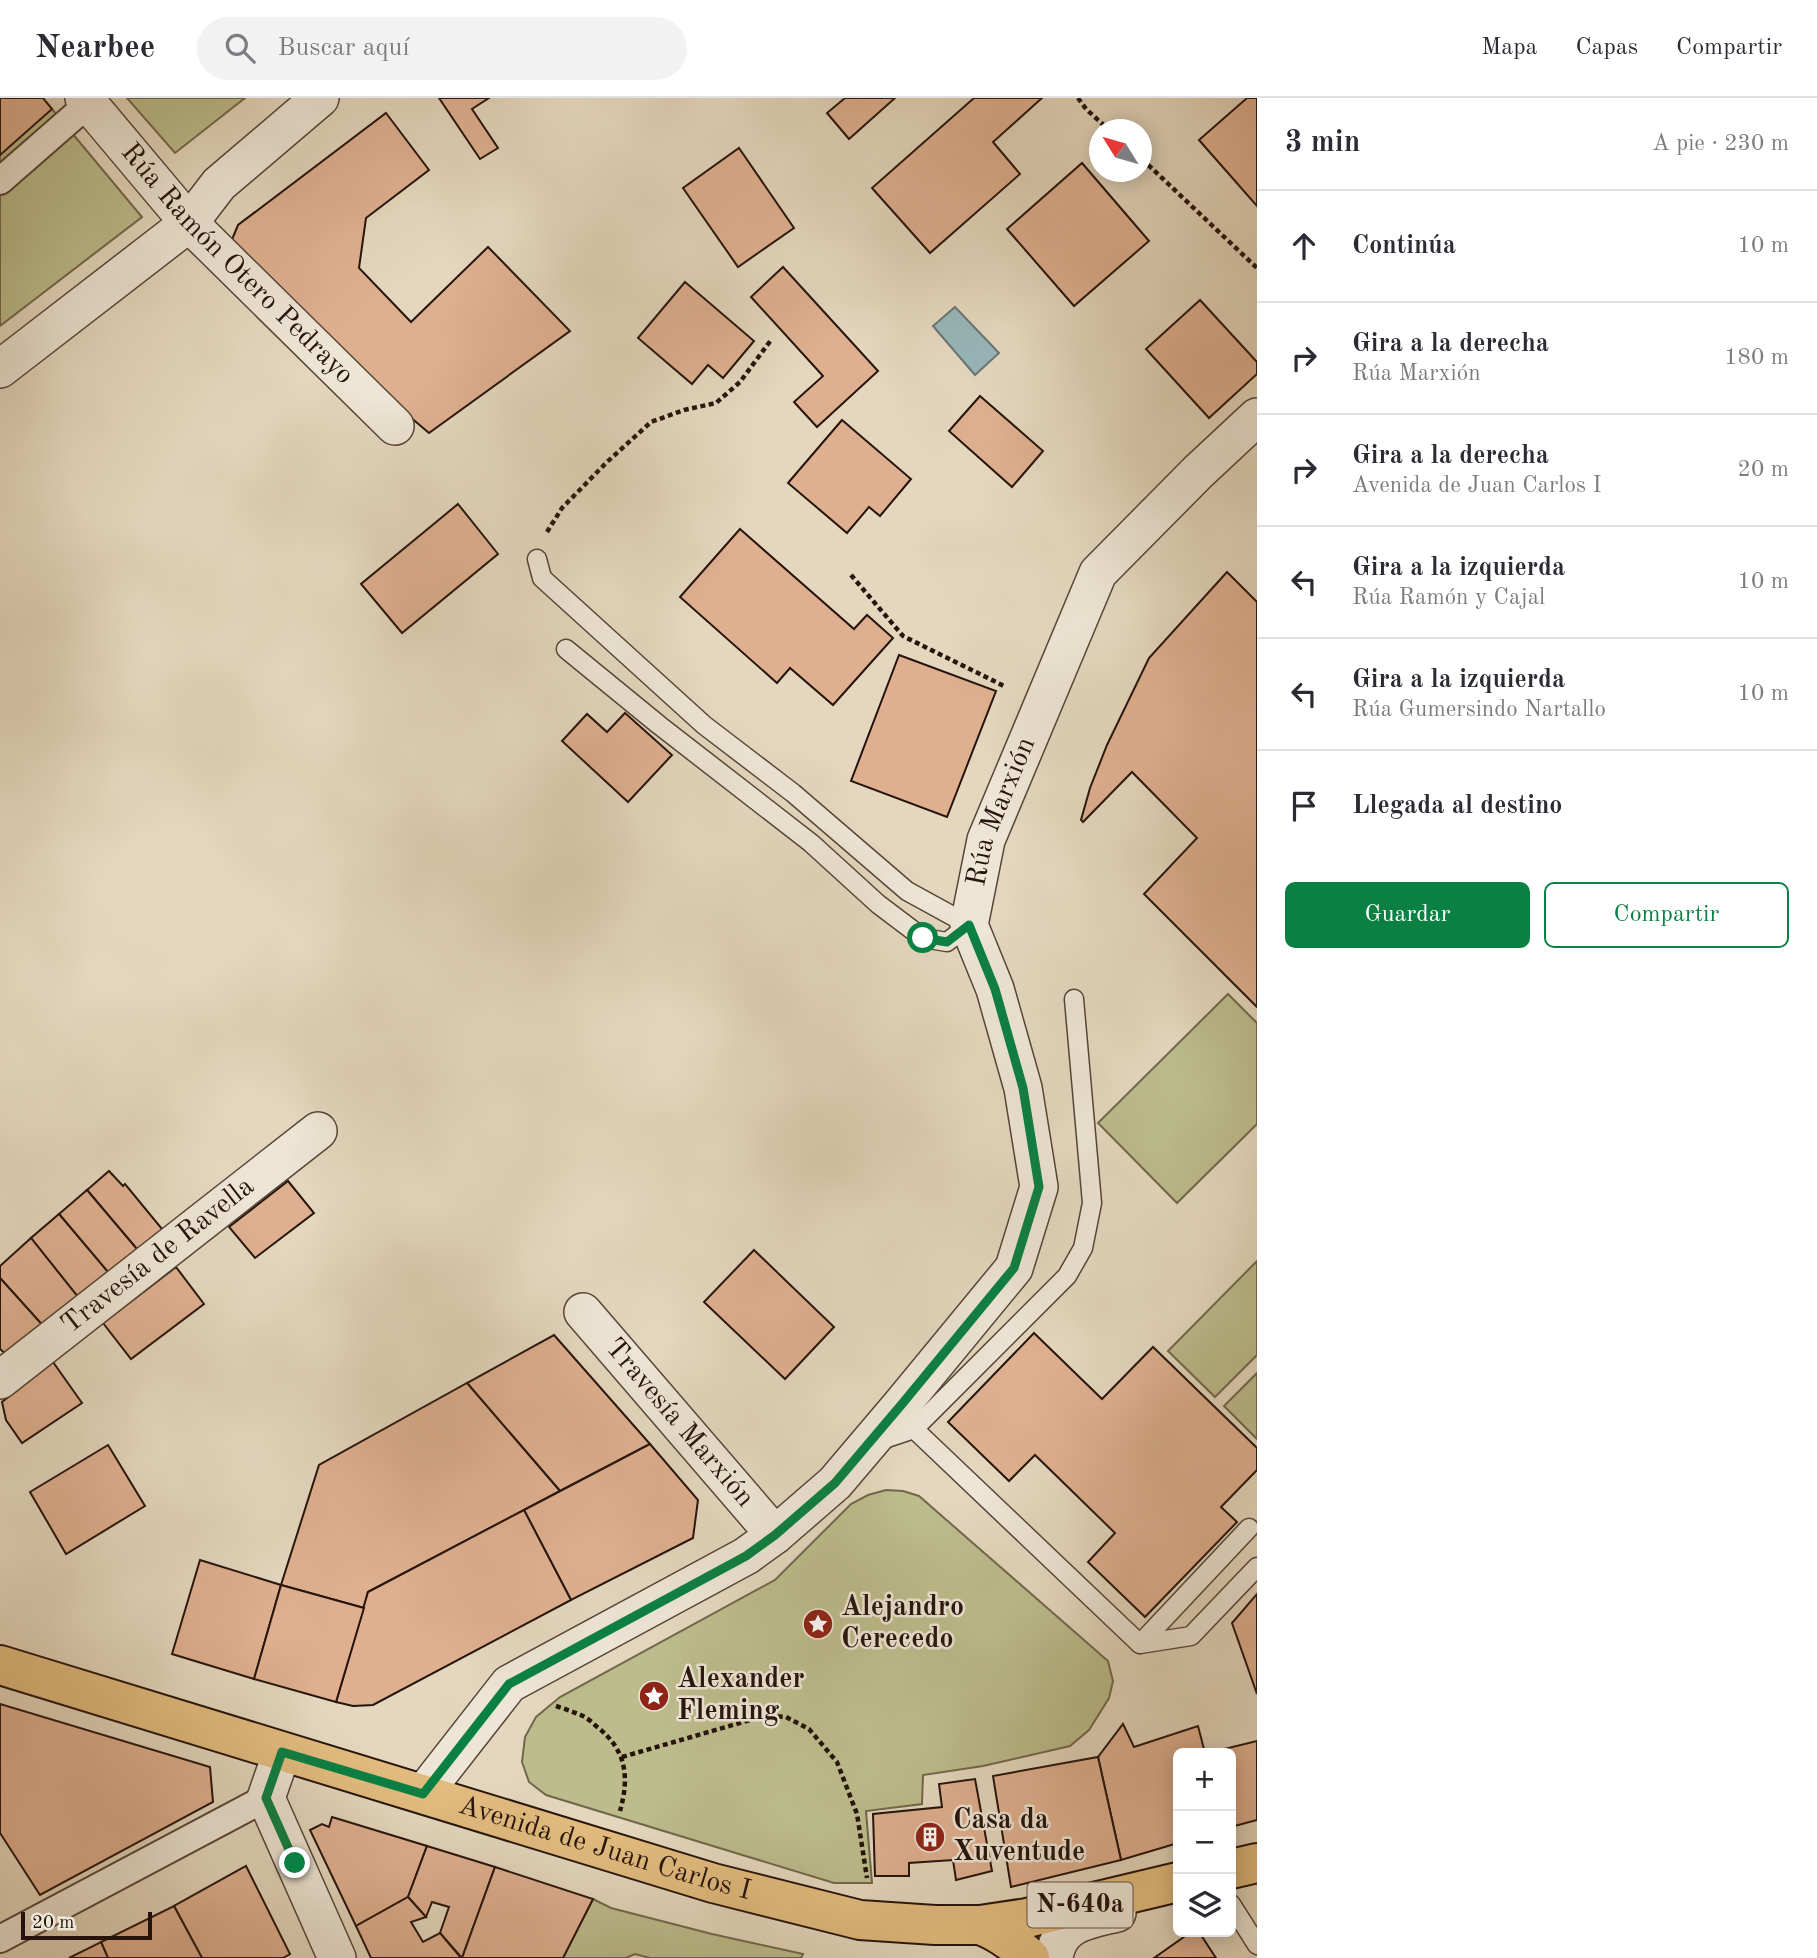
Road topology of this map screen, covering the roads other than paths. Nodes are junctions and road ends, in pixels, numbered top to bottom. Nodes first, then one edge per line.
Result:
1 (320, 98) edge
2 (89, 100) edge
3 (0, 181) edge
4 (189, 223) junction
5 (0, 369) edge
6 (1257, 416) edge
7 (394, 426) dead end
8 (537, 559) road end
9 (566, 649) dead end
10 (969, 925) junction
11 (1074, 999) dead end
12 (318, 1131) dead end
13 (583, 1312) dead end
14 (0, 1380) edge
15 (914, 1429) junction
16 (867, 1444) junction
17 (1249, 1528) dead end
18 (775, 1535) junction
19 (1257, 1567) edge
20 (1140, 1644) junction
21 (0, 1665) edge
22 (282, 1752) junction
23 (423, 1794) junction
24 (266, 1798) junction
25 (1257, 1863) edge
26 (1236, 1868) edge
27 (1173, 1885) edge
28 (1173, 1887) edge
29 (1236, 1912) edge
30 (980, 1925) junction
31 (0, 1939) edge
32 (1257, 1945) edge
33 (337, 1958) edge
34 (1030, 1958) edge
35 (1054, 1958) edge

1 - 4 street
2 - 3 street
2 - 4 street, Rúa Ramón Otero Pedrayo
4 - 5 street
4 - 7 street, Rúa Ramón Otero Pedrayo
6 - 10 street, Rúa Marxión
8 - 10 lane
9 - 10 lane
10 - 16 street, Rúa Marxión
11 - 15 lane
12 - 14 street, Travesía de Ravella
13 - 18 street, Travesía Marxión
15 - 16 lane
15 - 20 lane
16 - 18 street, Rúa Marxión
17 - 20 lane
18 - 23 street, Rúa Marxión
19 - 20 lane
21 - 22 main road, Avenida de Juan Carlos I / N-640a
22 - 23 main road, Avenida de Juan Carlos I / N-640a
22 - 24 street
23 - 30 main road, Avenida de Juan Carlos I / N-640a
24 - 31 street
24 - 33 street
25 - 26 main road
27 - 30 main road, Avenida de Juan Carlos I / N-640a
28 - 35 street, Avenida de Juan Carlos I
29 - 32 lane
30 - 34 main road

